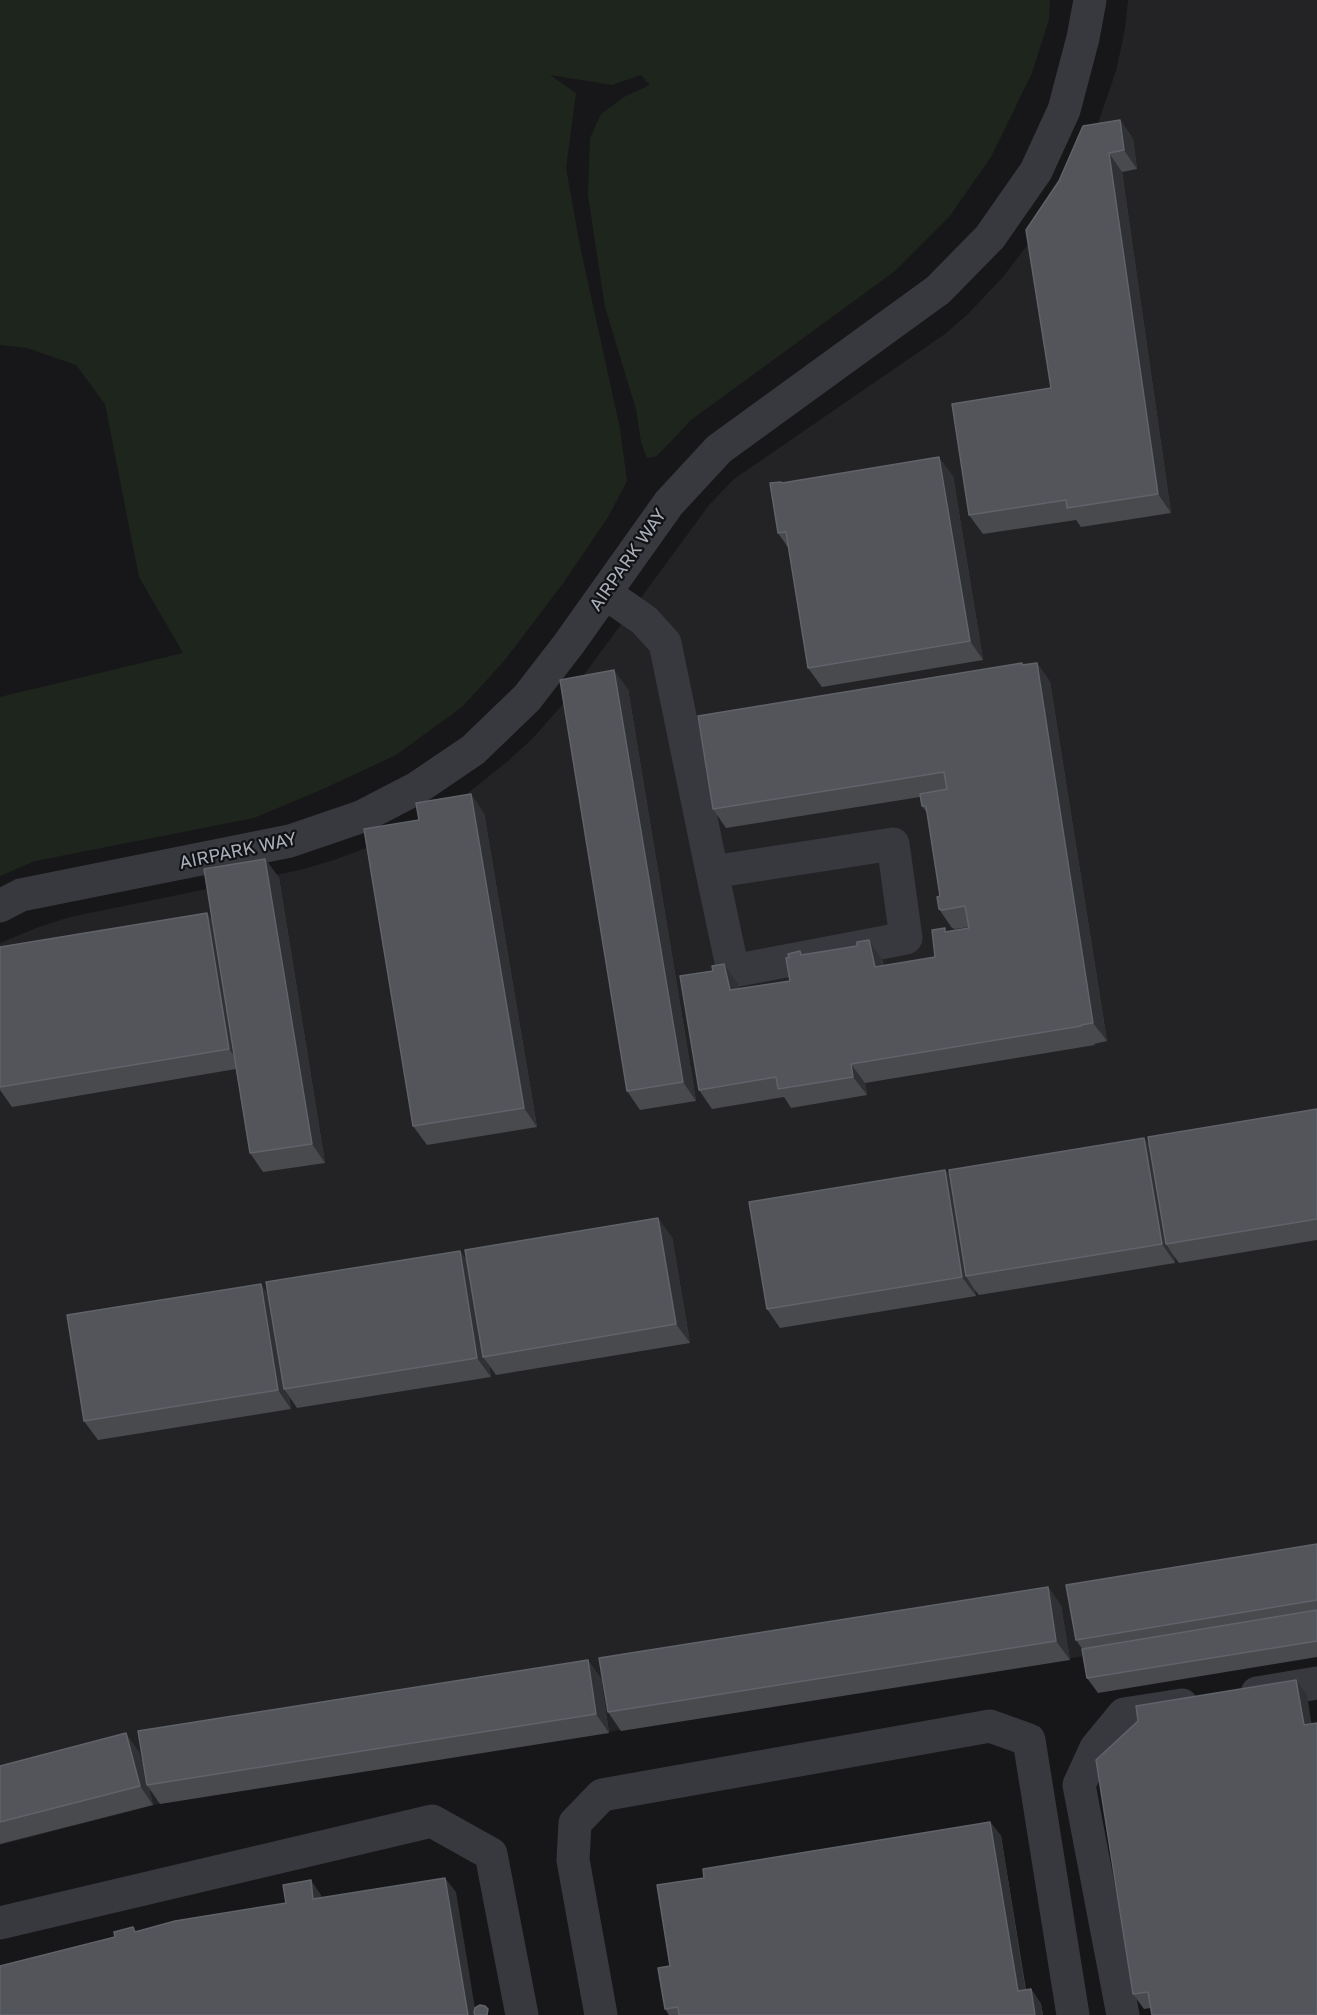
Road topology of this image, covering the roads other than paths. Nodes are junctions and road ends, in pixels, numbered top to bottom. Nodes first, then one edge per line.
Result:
1 (1090, 0) edge
2 (605, 592) junction
3 (712, 872) junction
4 (0, 906) edge
5 (1317, 1683) edge
6 (0, 1923) edge
7 (522, 2015) edge
8 (601, 2015) edge
9 (1073, 2015) edge
10 (1123, 2015) edge

1 - 2 street, AIRPARK WAY
2 - 3 street
2 - 4 street, AIRPARK WAY
3 - 3 street
5 - 10 street
6 - 7 street
8 - 9 street

